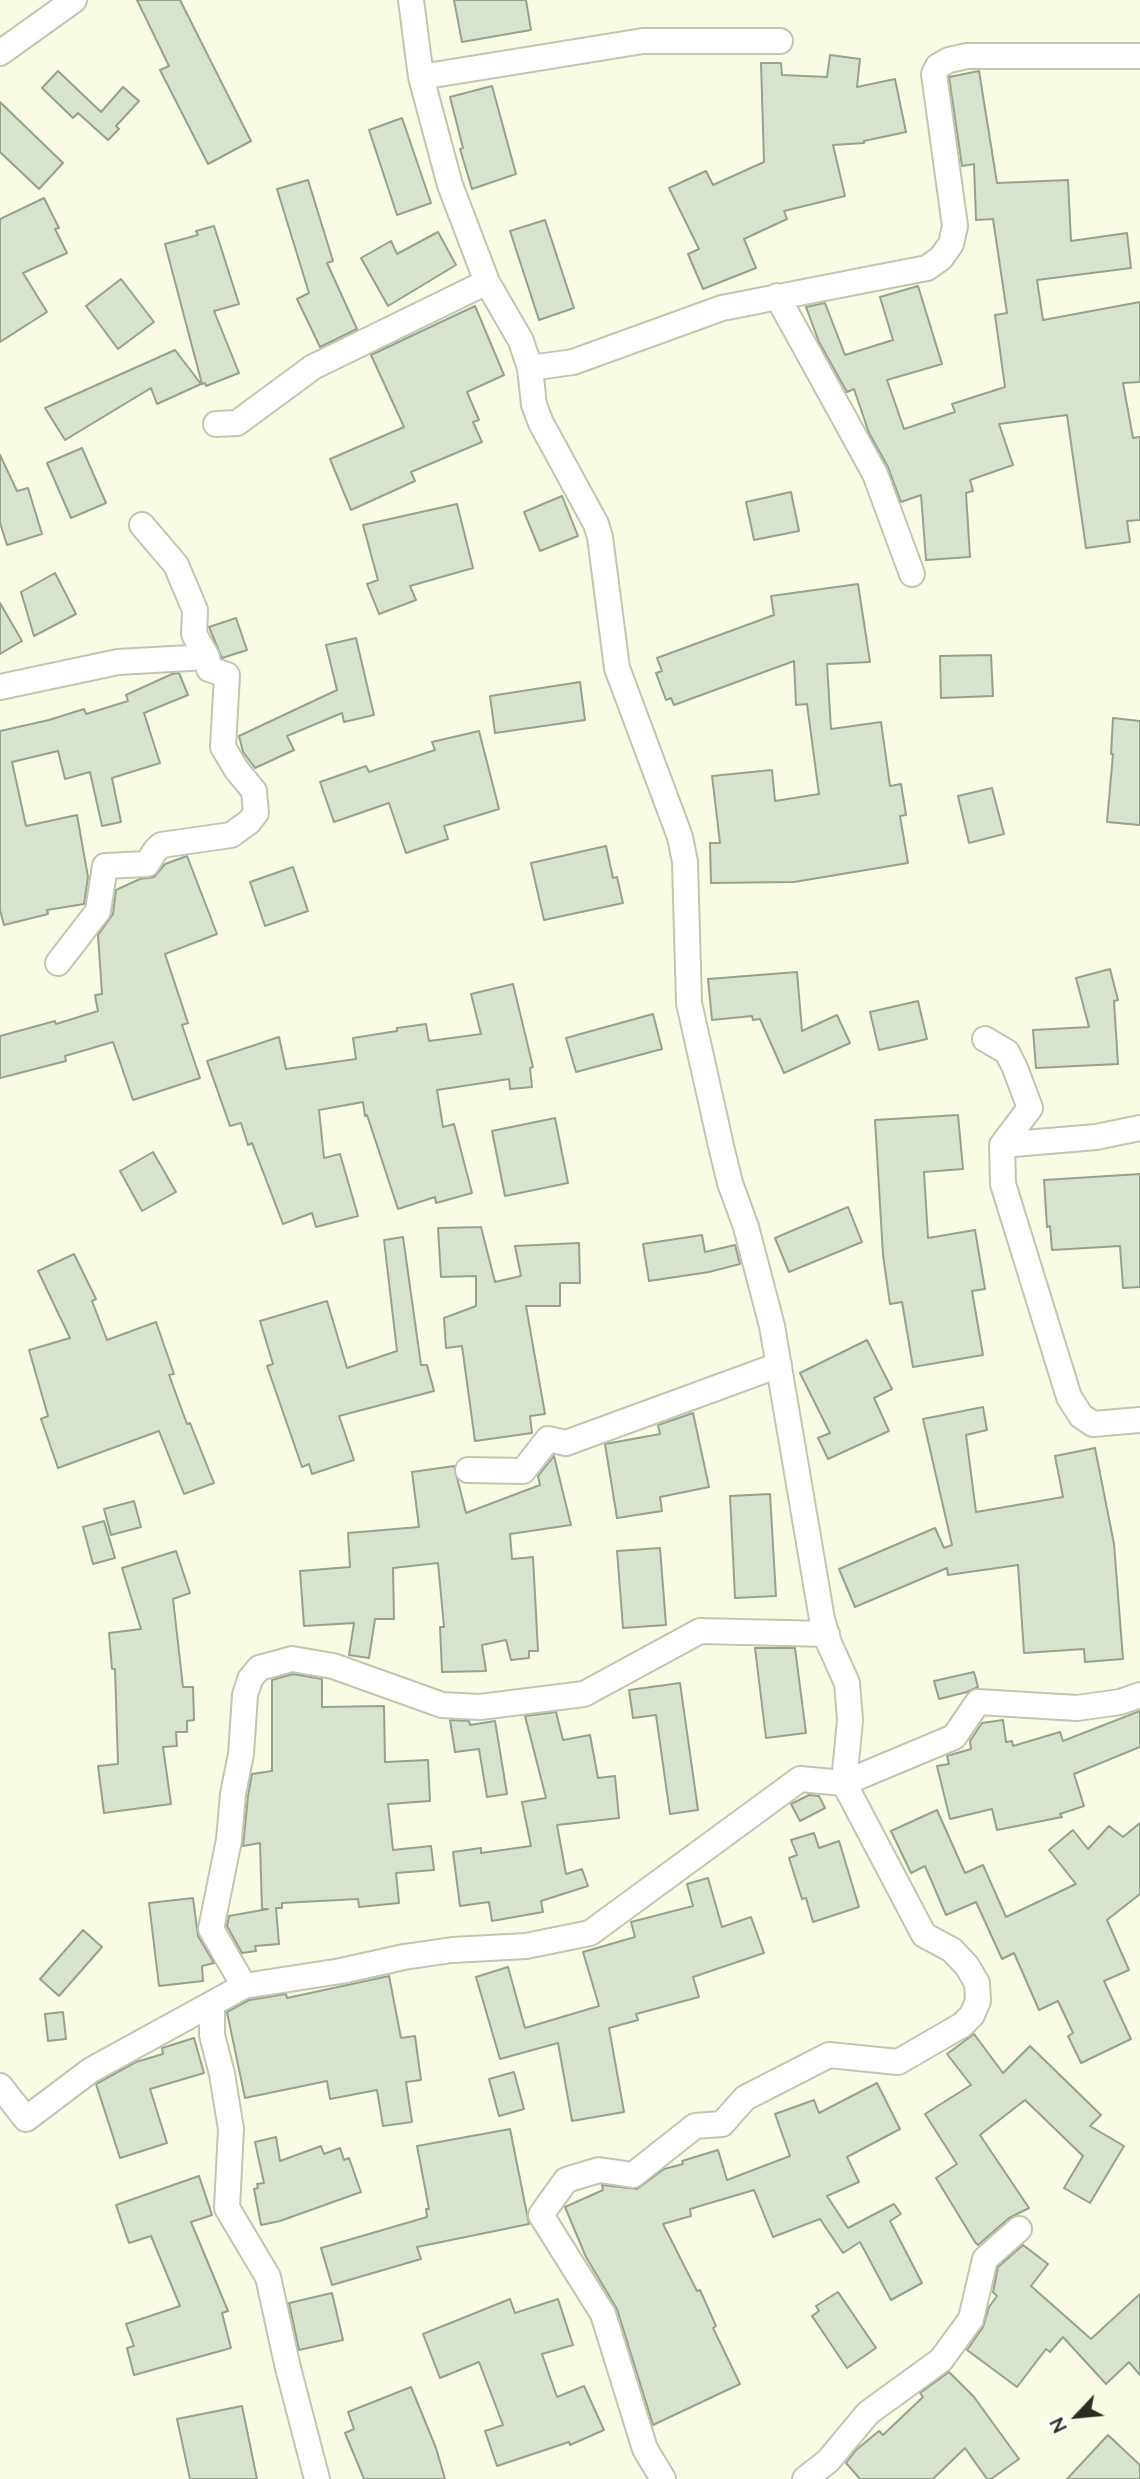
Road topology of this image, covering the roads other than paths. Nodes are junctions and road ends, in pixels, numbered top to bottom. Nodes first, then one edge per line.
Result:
1 (74, 0) edge
2 (411, 0) edge
3 (780, 41) dead end
4 (0, 53) edge
5 (1140, 56) edge
6 (421, 77) junction
7 (487, 282) junction
8 (777, 296) junction
9 (530, 368) junction
10 (216, 424) dead end
11 (142, 525) dead end
12 (912, 574) dead end
13 (207, 657) junction
14 (0, 687) edge
15 (58, 963) dead end
16 (985, 1039) dead end
17 (1140, 1128) edge
18 (1002, 1145) junction
19 (779, 1365) junction
20 (1140, 1420) edge
21 (468, 1470) dead end
22 (827, 1634) junction
23 (1140, 1695) edge
24 (844, 1783) junction
25 (244, 1986) junction
26 (212, 2005) junction
27 (0, 2086) edge
28 (1019, 2229) dead end
29 (317, 2479) edge
30 (663, 2479) edge
31 (805, 2479) edge

1 - 4 street
2 - 6 street
3 - 6 street
5 - 8 street
6 - 7 street
7 - 9 street
7 - 10 street
8 - 9 street
8 - 12 street
9 - 19 street
11 - 13 street
13 - 14 street
13 - 15 street
16 - 18 street
17 - 18 street
18 - 20 street
19 - 21 street
19 - 22 street
22 - 24 street
22 - 25 street
23 - 24 street
24 - 25 street
24 - 30 street
25 - 26 street
26 - 27 street
26 - 29 street
28 - 31 street

